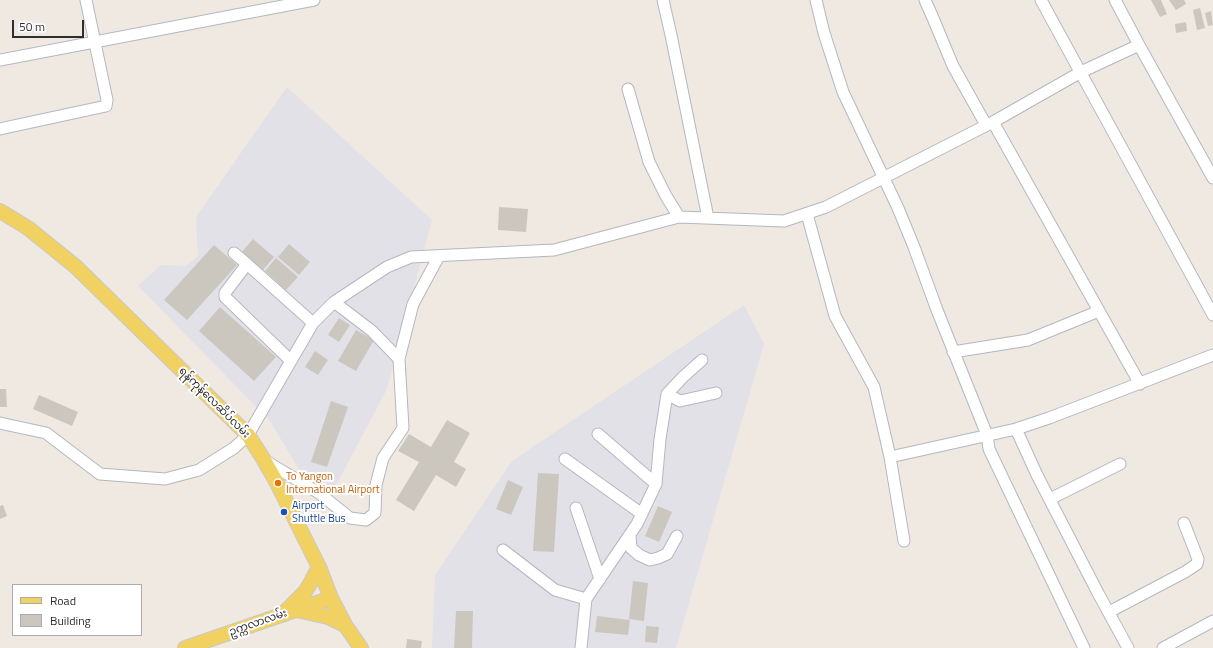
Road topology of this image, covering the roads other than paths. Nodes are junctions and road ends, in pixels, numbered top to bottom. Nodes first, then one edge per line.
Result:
1 (86, 0) edge
2 (310, 0) edge
3 (663, 0) edge
4 (816, 0) edge
5 (925, 0) edge
6 (1042, 0) edge
7 (1115, 0) edge
8 (94, 42) junction
9 (1138, 45) junction
10 (0, 60) edge
11 (1081, 72) junction
12 (628, 90) dead end
13 (990, 123) junction
14 (0, 129) edge
15 (1213, 178) edge
16 (883, 179) junction
17 (0, 212) edge
18 (807, 214) junction
19 (679, 217) junction
20 (708, 218) junction
21 (234, 252) dead end
22 (438, 256) junction
23 (247, 264) junction
24 (334, 302) junction
25 (1099, 311) junction
26 (1213, 315) edge
27 (312, 323) junction
28 (953, 352) junction
29 (1213, 355) edge
30 (399, 359) junction
31 (290, 360) junction
32 (702, 360) dead end
33 (1140, 384) junction
34 (716, 393) dead end
35 (667, 394) junction
36 (0, 423) edge
37 (1016, 429) junction
38 (598, 434) dead end
39 (248, 435) junction
40 (987, 435) junction
41 (890, 457) junction
42 (566, 459) dead end
43 (264, 460) junction
44 (1120, 464) dead end
45 (656, 484) junction
46 (1050, 499) junction
47 (576, 508) dead end
48 (642, 514) junction
49 (1184, 523) dead end
50 (630, 536) junction
51 (677, 536) dead end
52 (904, 541) dead end
53 (503, 550) dead end
54 (319, 567) junction
55 (600, 579) junction
56 (331, 598) junction
57 (586, 598) junction
58 (290, 612) junction
59 (1109, 612) junction
60 (1213, 621) edge
61 (345, 625) junction
62 (185, 648) edge
63 (361, 648) edge
64 (581, 648) edge
65 (1084, 648) edge
66 (1128, 648) edge
67 (1163, 648) edge

1 - 8 street
2 - 8 street
3 - 20 street
4 - 16 street
5 - 13 street
6 - 11 street
7 - 9 street
8 - 10 street
8 - 14 street
9 - 11 street
9 - 15 street
11 - 13 street
11 - 26 street
12 - 19 street
13 - 16 street
13 - 25 street
16 - 18 street
16 - 28 street
17 - 39 main road, ရန်ကုန်လေဆိပ်လမ်း
18 - 20 street
18 - 41 street
19 - 20 street
19 - 22 street
21 - 23 street
22 - 24 street
22 - 30 street
23 - 27 street
23 - 31 street
24 - 27 street
24 - 30 street
25 - 28 street
25 - 33 street
27 - 31 street
28 - 40 street
29 - 33 street
30 - 43 street
31 - 39 street
32 - 35 street
33 - 37 street
34 - 35 street
35 - 45 street
36 - 39 street
37 - 40 street
37 - 46 street
38 - 45 street
39 - 43 main road, ရန်ကုန်လေဆိပ်လမ်း
40 - 41 street
40 - 65 street
41 - 52 street
42 - 48 street
43 - 54 main road, ရန်ကုန်လေဆိပ်လမ်း
44 - 46 street
45 - 48 street
46 - 59 street
47 - 55 street
48 - 50 street
49 - 59 street
50 - 51 street
50 - 55 street
53 - 57 street
54 - 56 main road, ရန်ကုန်လေဆိပ်လမ်း
54 - 58 main road
55 - 57 street
56 - 58 main road, ဥက္ကလာလမ်း
56 - 61 main road, ရန်ကုန်လေဆိပ်လမ်း
57 - 64 street
58 - 61 main road
58 - 62 main road, ဥက္ကလာလမ်း
59 - 66 street
60 - 67 street
61 - 63 main road, ရန်ကုန်လေဆိပ်လမ်း

